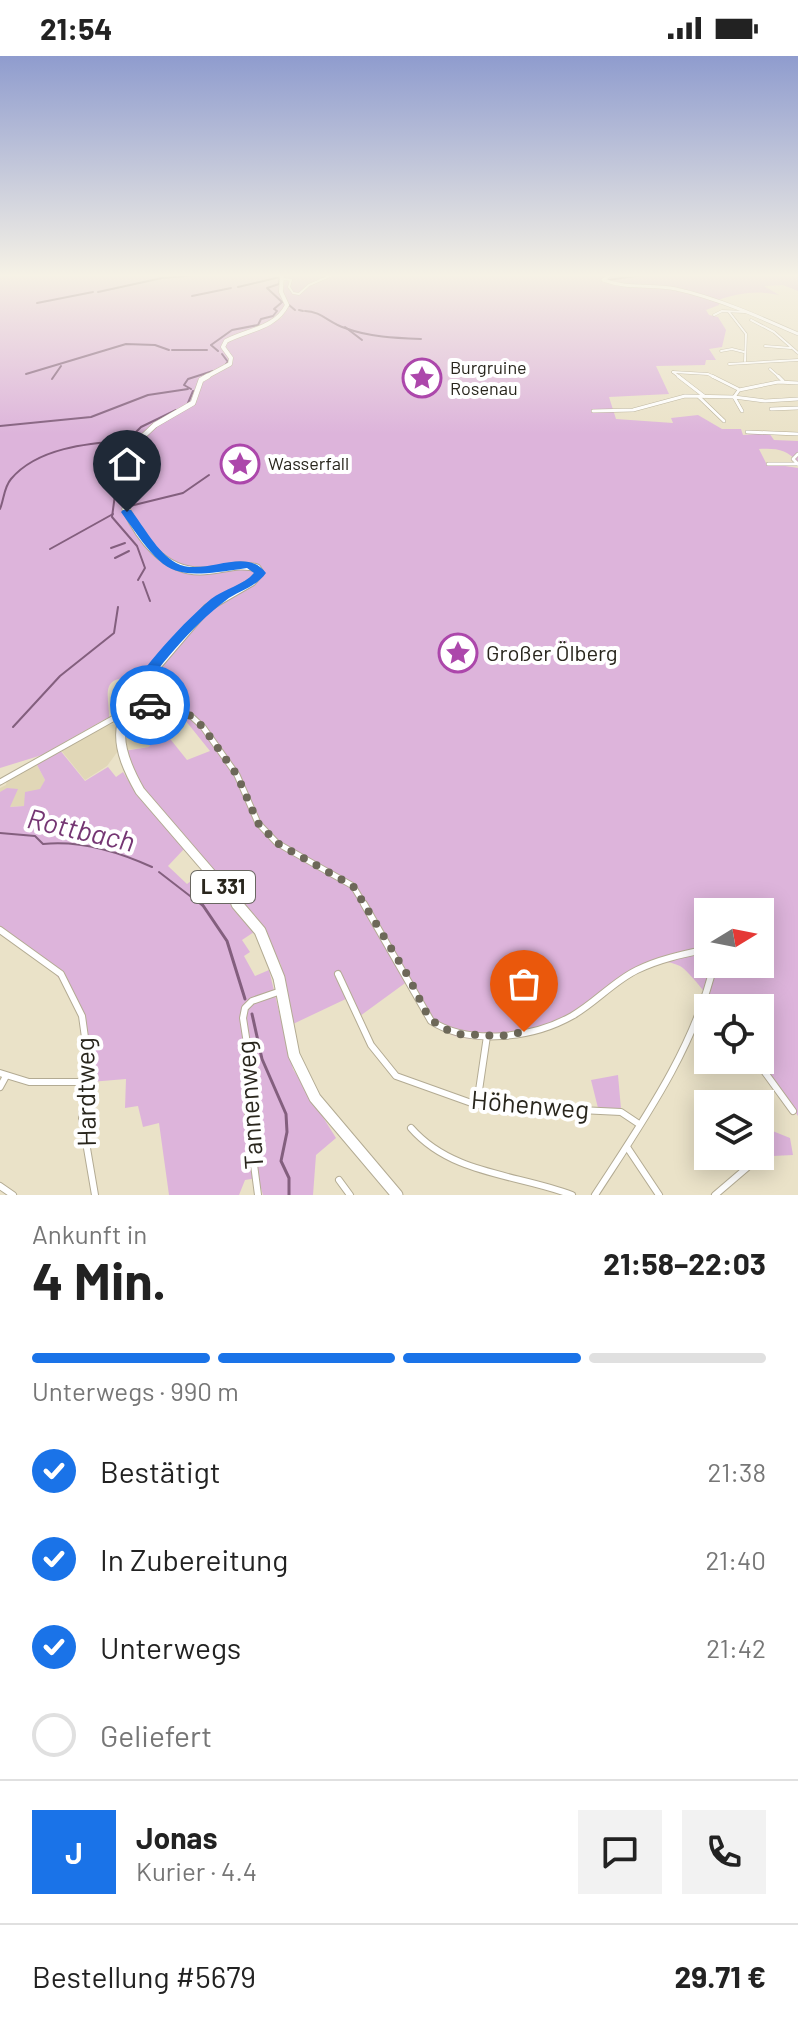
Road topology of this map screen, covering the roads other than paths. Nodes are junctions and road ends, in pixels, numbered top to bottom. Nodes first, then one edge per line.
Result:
1 (257, 328) edge
2 (741, 328) edge
3 (764, 328) edge
4 (774, 341) dead end
5 (784, 341) junction
6 (765, 346) dead end
7 (793, 348) junction
8 (721, 351) dead end
9 (744, 352) junction
10 (798, 353) edge
11 (798, 360) edge
12 (745, 361) junction
13 (729, 364) dead end
14 (770, 369) dead end
15 (783, 381) junction
16 (798, 383) edge
17 (739, 390) junction
18 (699, 397) junction
19 (705, 397) junction
20 (734, 397) junction
21 (798, 399) edge
22 (798, 408) edge
23 (771, 409) dead end
24 (593, 411) dead end
25 (742, 411) dead end
26 (724, 421) dead end
27 (747, 432) dead end
28 (798, 434) edge
29 (798, 454) edge
30 (768, 464) dead end
31 (798, 464) edge
32 (121, 714) junction
33 (0, 782) edge
34 (0, 930) edge
35 (694, 952) edge
36 (338, 974) dead end
37 (282, 991) junction
38 (694, 1025) edge
39 (487, 1036) junction
40 (3, 1074) edge
41 (766, 1074) edge
42 (87, 1082) junction
43 (0, 1087) edge
44 (477, 1105) junction
45 (793, 1111) dead end
46 (639, 1124) junction
47 (411, 1128) dead end
48 (627, 1147) junction
49 (741, 1170) edge
50 (339, 1180) dead end
51 (0, 1186) edge
52 (13, 1195) edge
53 (95, 1195) edge
54 (258, 1195) edge
55 (350, 1195) edge
56 (397, 1195) edge
57 (572, 1195) edge
58 (595, 1195) edge
59 (659, 1195) edge
60 (715, 1195) edge

1 - 32 main road
2 - 9 street
3 - 5 street
4 - 5 street
5 - 7 street
6 - 7 street
7 - 10 street
8 - 9 street
9 - 12 street
11 - 12 street
12 - 13 street
14 - 15 street
15 - 16 street
15 - 17 street
17 - 19 street
17 - 20 street
18 - 19 street
18 - 24 street
18 - 26 street
19 - 20 street
20 - 21 street
20 - 25 street
22 - 23 street
27 - 28 street
29 - 31 street
30 - 31 street
32 - 33 street
32 - 37 main road, L 331
32 - 39 street
34 - 42 street, Hardtweg
35 - 39 street
36 - 44 street, Höhenweg
37 - 54 street, Tannenweg
37 - 56 main road, L 331
38 - 46 street
39 - 44 street
40 - 42 street
40 - 43 street
41 - 45 street
42 - 53 street, Hardtweg
44 - 46 street, Höhenweg
46 - 48 street
47 - 57 street
48 - 58 street
48 - 59 street
49 - 60 street
50 - 55 street
51 - 52 street

